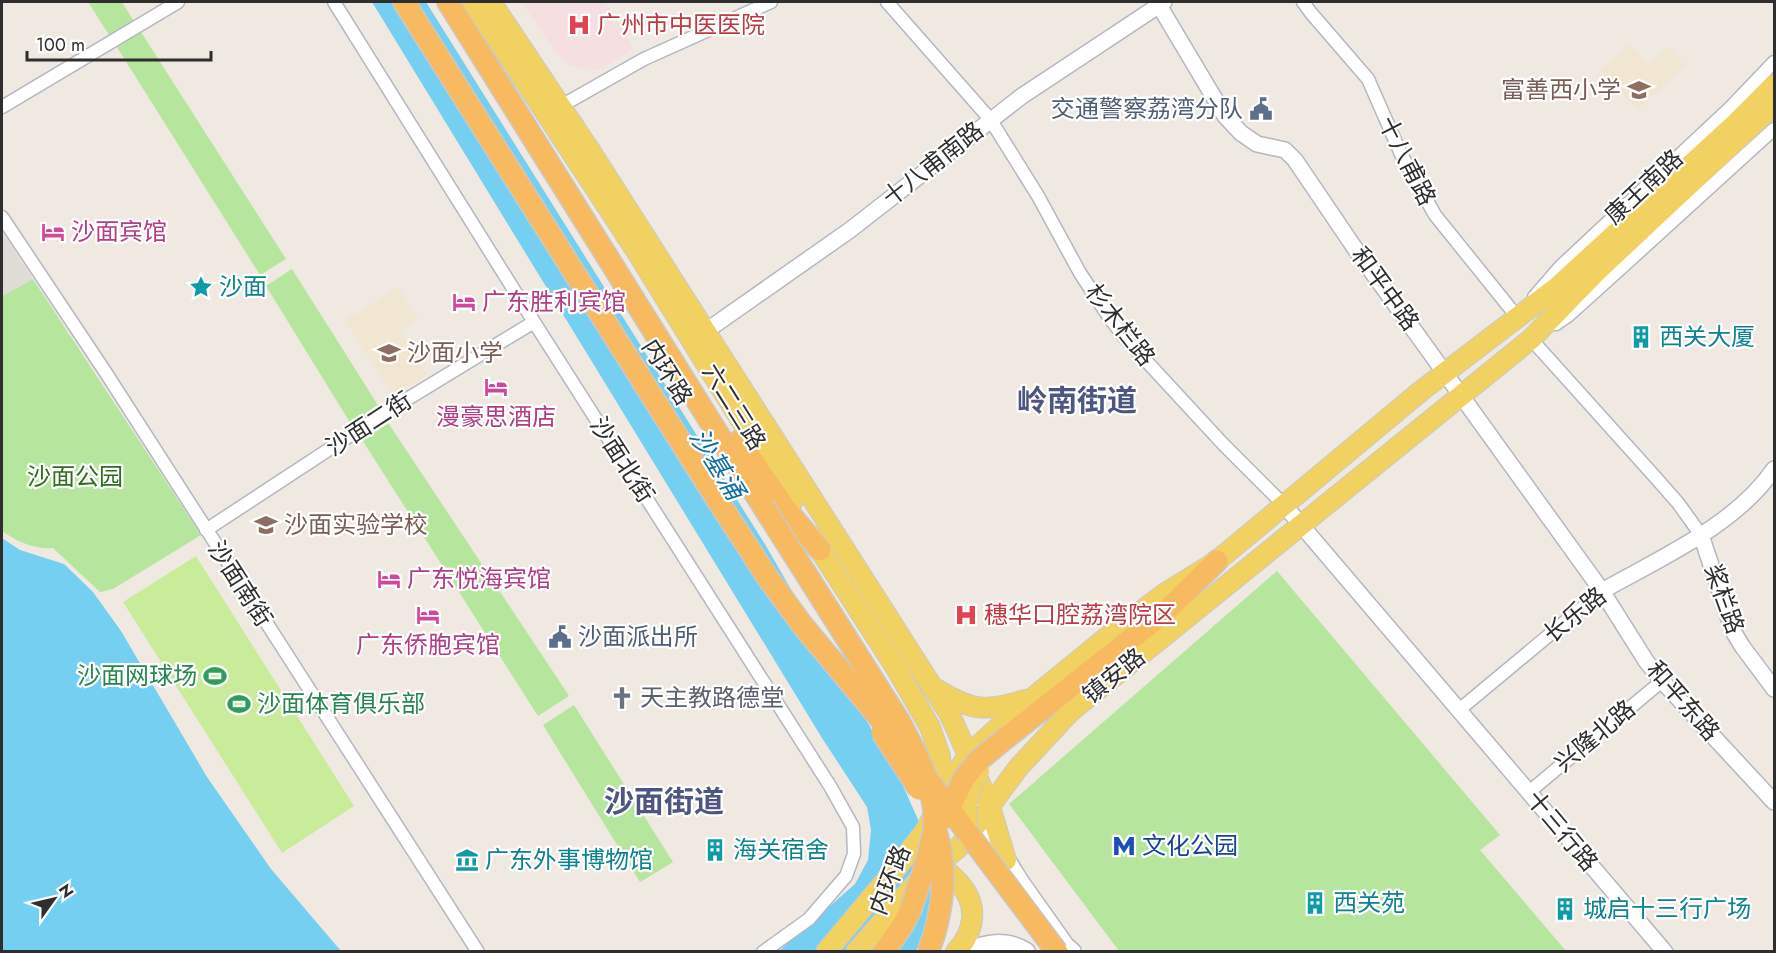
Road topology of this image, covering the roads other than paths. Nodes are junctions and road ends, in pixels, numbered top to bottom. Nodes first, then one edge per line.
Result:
1 (178, 2) edge
2 (334, 2) edge
3 (404, 2) edge
4 (448, 2) edge
5 (473, 2) edge
6 (491, 2) edge
7 (771, 2) edge
8 (888, 2) edge
9 (1303, 2) edge
10 (1160, 3) edge
11 (1774, 62) edge
12 (1774, 85) edge
13 (1774, 105) edge
14 (561, 106) junction
15 (2, 107) edge
16 (990, 119) junction
17 (1774, 129) edge
18 (2, 217) edge
19 (593, 232) junction
20 (1518, 318) junction
21 (534, 322) junction
22 (706, 331) junction
23 (1531, 339) junction
24 (1446, 372) junction
25 (1462, 396) junction
26 (1774, 469) edge
27 (1284, 505) junction
28 (1301, 525) junction
29 (206, 530) junction
30 (1701, 535) junction
31 (820, 550) junction
32 (1217, 561) junction
33 (1602, 591) junction
34 (803, 626) junction
35 (911, 653) junction
36 (893, 664) junction
37 (1662, 681) junction
38 (932, 686) junction
39 (1774, 689) edge
40 (1034, 697) junction
41 (1459, 710) junction
42 (1007, 737) junction
43 (968, 755) junction
44 (1018, 768) junction
45 (1529, 792) junction
46 (1774, 802) edge
47 (982, 812) junction
48 (926, 830) junction
49 (916, 849) junction
50 (1006, 860) junction
51 (939, 863) junction
52 (911, 909) junction
53 (1066, 950) edge
54 (478, 951) edge
55 (763, 951) edge
56 (826, 951) edge
57 (847, 951) edge
58 (856, 951) edge
59 (884, 951) edge
60 (928, 951) edge
61 (956, 951) edge
62 (965, 951) edge
63 (1026, 951) edge
64 (1044, 951) edge
65 (1665, 951) edge

1 - 15 street
2 - 21 street, 沙面北街
3 - 34 highway, 内环路
4 - 19 highway
5 - 31 main road, 六二三路
6 - 14 main road, 六二三路
7 - 14 street
8 - 16 street, 杉木栏路
9 - 20 street, 十八甫路
10 - 16 street, 十八甫南路
10 - 24 street, 和平中路
11 - 20 street, 康王南路
12 - 20 main road, 康王南路
13 - 23 main road, 康王南路
14 - 22 main road, 六二三路
16 - 22 street, 十八甫南路
16 - 27 street, 杉木栏路
17 - 23 street, 康王南路
18 - 29 street, 沙面南街
19 - 31 highway
19 - 52 highway, 内环路, bridge
20 - 24 main road, 康王南路
21 - 29 street, 沙面二街
21 - 55 street, 沙面北街
22 - 35 main road, 六二三路
23 - 25 main road, 康王南路
23 - 30 street
24 - 25 street, 和平中路
24 - 27 main road, 康王南路
25 - 28 main road, 康王南路
25 - 33 street, 和平中路
26 - 30 street, 长乐路
27 - 28 street
27 - 32 main road, 镇安路
28 - 41 street
28 - 44 main road, 镇安路
29 - 54 street, 沙面南街
30 - 33 street, 长乐路
30 - 39 street, 桨栏路
31 - 36 main road, 六二三路
32 - 40 main road, 镇安路
32 - 42 highway
33 - 37 street, 和平东路
33 - 41 street, 长乐路
34 - 53 highway, bridge
34 - 60 highway, 内环路, bridge
35 - 36 main road
35 - 38 main road, 六二三路
36 - 48 main road, 六二三路
37 - 45 street, 兴隆北路
37 - 46 street, 和平东路
38 - 40 main road
38 - 43 main road, 六二三路
40 - 43 main road, 镇安路
41 - 45 street, 十三行路
42 - 52 highway, bridge
42 - 64 main road, bridge
43 - 47 main road, 六二三路
43 - 48 main road, 镇安路
44 - 47 main road
44 - 50 main road
45 - 65 street, 十三行路
47 - 48 main road
47 - 50 main road, 六二三路
47 - 51 main road
48 - 49 main road
49 - 56 main road
49 - 57 main road
50 - 53 main road
51 - 58 main road, bridge
51 - 61 main road
52 - 59 highway, 内环路
62 - 63 main road

